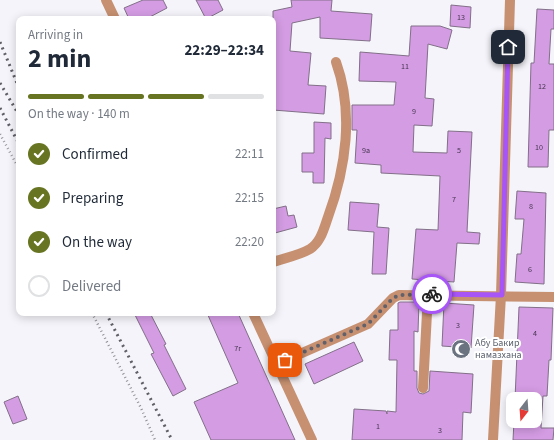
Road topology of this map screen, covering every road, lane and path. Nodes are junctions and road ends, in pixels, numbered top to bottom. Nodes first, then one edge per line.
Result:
1 (106, 0) edge
2 (510, 0) edge
3 (114, 16) edge
4 (336, 62) dead end
5 (0, 134) edge
6 (16, 163) edge
7 (276, 261) edge
8 (428, 294) junction
9 (502, 295) junction
10 (554, 297) edge
11 (94, 316) edge
12 (254, 316) edge
13 (277, 364) junction
14 (422, 388) dead end
15 (155, 440) edge
16 (312, 440) edge
17 (493, 440) edge

1 - 3 street
2 - 9 street
4 - 7 street
5 - 6 path
8 - 9 street
8 - 13 street
8 - 14 street
9 - 10 street
9 - 17 street
11 - 15 path
12 - 13 street
13 - 16 street

